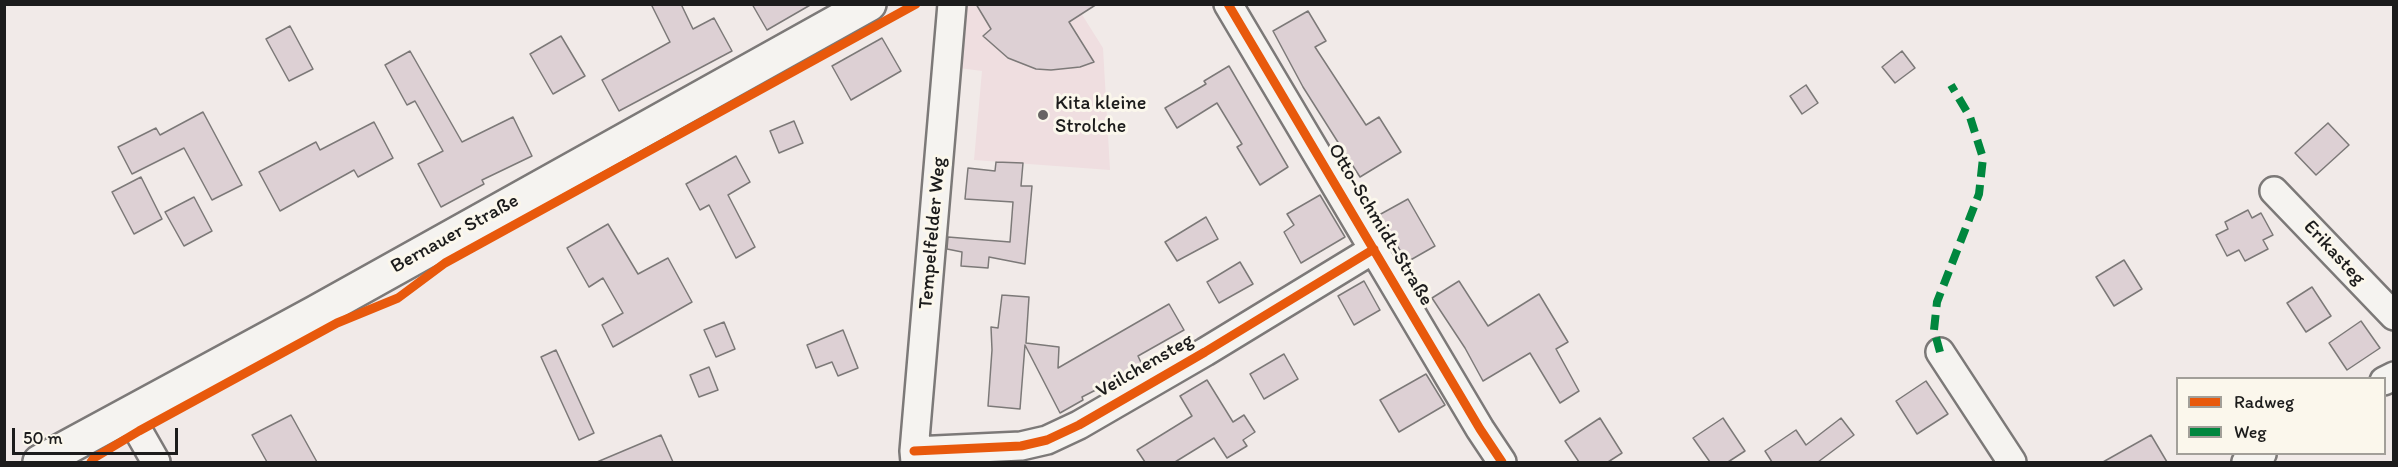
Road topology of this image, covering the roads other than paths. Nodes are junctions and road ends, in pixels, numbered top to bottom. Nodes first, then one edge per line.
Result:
1 (869, 4) edge
2 (952, 4) edge
3 (1228, 4) edge
4 (2274, 191) dead end
5 (1374, 249) junction
6 (2394, 316) edge
7 (1940, 352) dead end
8 (128, 413) junction
9 (915, 457) edge
10 (40, 462) edge
11 (156, 462) edge
12 (1502, 462) edge
13 (2012, 462) edge

1 - 8 main road, Bernauer Straße
2 - 9 street, Tempelfelder Weg
3 - 5 street, Otto-Schmidt-Straße
4 - 6 street, Erikasteg
5 - 9 street, Veilchensteg
5 - 12 street, Otto-Schmidt-Straße
7 - 13 street
8 - 10 main road, Bernauer Straße
8 - 11 street

